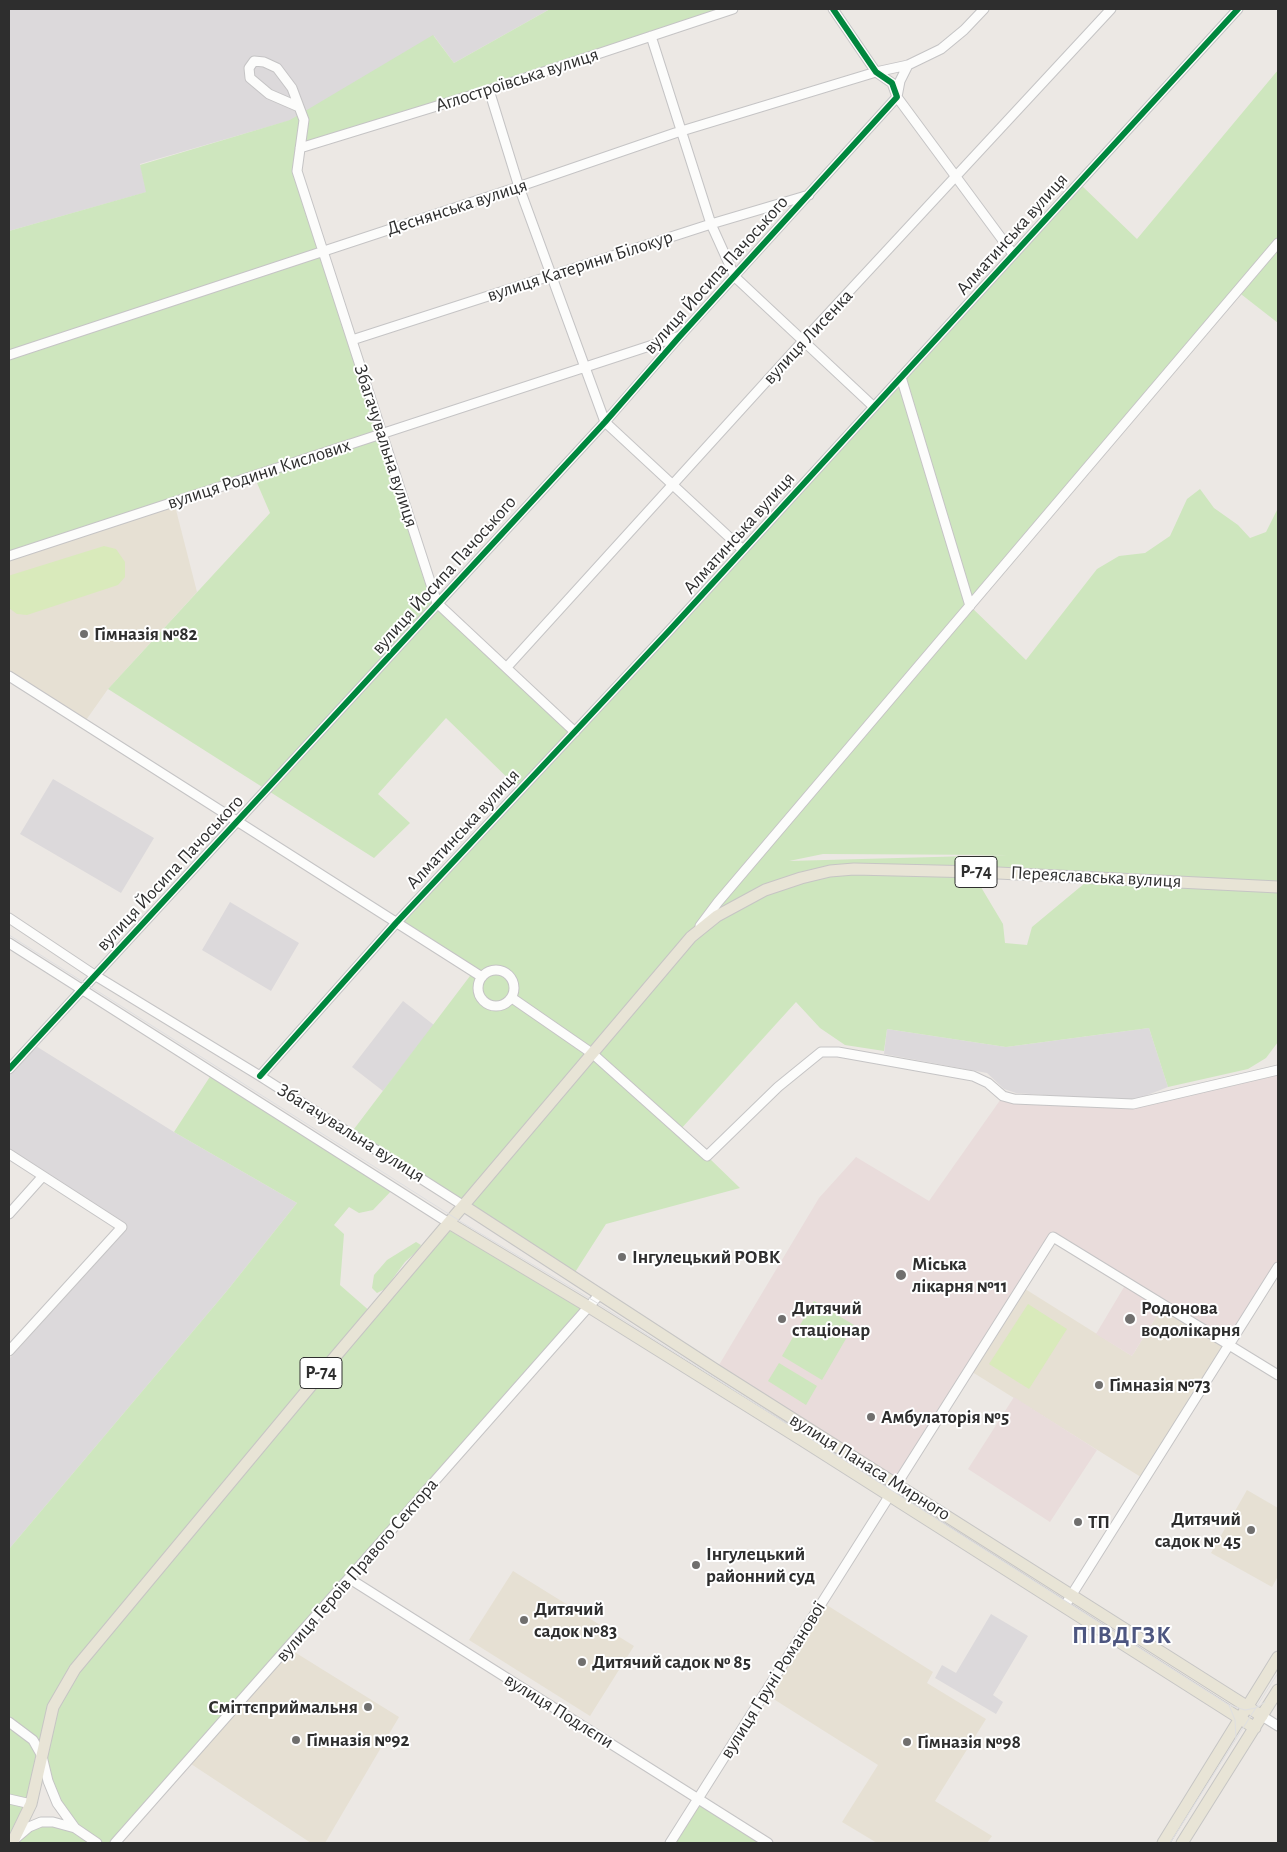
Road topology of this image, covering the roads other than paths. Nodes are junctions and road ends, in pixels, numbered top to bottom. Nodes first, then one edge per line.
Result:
1 (734, 9) edge
2 (833, 9) edge
3 (984, 9) edge
4 (1111, 9) edge
5 (1238, 9) edge
6 (651, 36) junction
7 (908, 65) junction
8 (876, 72) junction
9 (489, 90) junction
10 (897, 97) junction
11 (299, 107) junction
12 (681, 131) junction
13 (300, 148) junction
14 (957, 177) junction
15 (519, 187) junction
16 (809, 195) junction
17 (711, 224) junction
18 (1278, 243) edge
19 (324, 251) junction
20 (1014, 254) junction
21 (551, 276) junction
22 (735, 277) junction
23 (680, 336) junction
24 (352, 340) junction
25 (803, 341) junction
26 (9, 355) edge
27 (584, 367) junction
28 (901, 377) junction
29 (874, 407) junction
30 (605, 422) junction
31 (382, 434) junction
32 (672, 485) junction
33 (743, 550) junction
34 (9, 556) edge
35 (437, 603) junction
36 (970, 606) junction
37 (508, 667) junction
38 (9, 676) edge
39 (575, 732) junction
40 (238, 822) junction
41 (1278, 887) edge
42 (9, 918) edge
43 (396, 923) junction
44 (691, 937) junction
45 (9, 943) edge
46 (96, 976) junction
47 (482, 977) junction
48 (82, 989) junction
49 (512, 998) junction
50 (593, 1054) junction
51 (9, 1070) edge
52 (1278, 1070) edge
53 (260, 1076) junction
54 (9, 1154) edge
55 (43, 1176) junction
56 (464, 1206) junction
57 (9, 1214) edge
58 (449, 1223) junction
59 (1278, 1267) edge
60 (599, 1295) junction
61 (589, 1307) junction
62 (1229, 1345) junction
63 (9, 1351) edge
64 (1278, 1375) edge
65 (897, 1483) junction
66 (889, 1496) junction
67 (350, 1579) junction
68 (1071, 1595) junction
69 (1064, 1607) junction
70 (1278, 1657) edge
71 (1278, 1690) edge
72 (1247, 1706) junction
73 (1262, 1716) junction
74 (1240, 1719) junction
75 (9, 1722) edge
76 (1278, 1726) edge
77 (1255, 1728) junction
78 (42, 1756) junction
79 (698, 1798) junction
80 (9, 1800) edge
81 (32, 1804) junction
82 (75, 1828) junction
83 (14, 1840) edge
84 (97, 1843) edge
85 (115, 1843) edge
86 (670, 1843) edge
87 (768, 1843) edge
88 (1163, 1843) edge
89 (1182, 1843) edge

1 - 6 street, Аглостроївська вулиця
2 - 8 street
3 - 7 street
4 - 14 street, вулиця Лисенка
5 - 20 street, Алматинська вулиця
6 - 9 street, Аглостроївська вулиця
6 - 12 street
7 - 8 street, Деснянська вулиця
7 - 10 street
8 - 10 street
8 - 12 street, Деснянська вулиця
9 - 13 street, Аглостроївська вулиця
9 - 15 street
10 - 14 street
10 - 16 street, вулиця Йосипа Пачоського
11 - 11 street, Збагачувальна вулиця
11 - 13 street, Збагачувальна вулиця
12 - 15 street, Деснянська вулиця
12 - 17 street
13 - 19 street, Збагачувальна вулиця
14 - 20 street
14 - 25 street, вулиця Лисенка
15 - 19 street, Деснянська вулиця
15 - 21 street
16 - 17 street, вулиця Катерини Білокур
16 - 22 street, вулиця Йосипа Пачоського
17 - 21 street, вулиця Катерини Білокур
17 - 22 street
18 - 36 street
19 - 24 street, Збагачувальна вулиця
19 - 26 street, Деснянська вулиця
20 - 28 street, Алматинська вулиця
21 - 24 street, вулиця Катерини Білокур
21 - 27 street
22 - 23 street, вулиця Йосипа Пачоського
22 - 25 street
23 - 27 street, вулиця Родини Кислових
23 - 30 street, вулиця Йосипа Пачоського
24 - 31 street, Збагачувальна вулиця
25 - 29 street
25 - 32 street, вулиця Лисенка
27 - 30 street
27 - 31 street, вулиця Родини Кислових
28 - 29 street, Алматинська вулиця
28 - 36 street
29 - 33 street, Алматинська вулиця
30 - 32 street
30 - 35 street, вулиця Йосипа Пачоського
31 - 34 street, вулиця Родини Кислових
31 - 35 street, Збагачувальна вулиця
32 - 33 street
32 - 37 street, вулиця Лисенка
33 - 39 street, Алматинська вулиця
35 - 37 street, Збагачувальна вулиця
35 - 40 street, вулиця Йосипа Пачоського
36 - 44 street
37 - 39 street, Збагачувальна вулиця
38 - 40 street
39 - 43 street, Алматинська вулиця
40 - 43 street
40 - 46 street, вулиця Йосипа Пачоського
41 - 44 main road, Переяславська вулиця / Р-74
42 - 46 street, Збагачувальна вулиця
43 - 47 street
43 - 53 street, Алматинська вулиця
44 - 50 main road, Р-74
45 - 48 street, Збагачувальна вулиця
46 - 48 street, вулиця Йосипа Пачоського
46 - 53 street, Збагачувальна вулиця
47 - 49 street
47 - 49 street
48 - 51 street, вулиця Йосипа Пачоського
48 - 58 street, Збагачувальна вулиця
49 - 50 street
50 - 52 street
50 - 56 main road, Р-74
53 - 56 street, Збагачувальна вулиця
54 - 55 street
55 - 57 street
55 - 63 street
56 - 58 main road, Р-74
56 - 60 main road, вулиця Панаса Мирного
58 - 61 main road, вулиця Панаса Мирного
58 - 78 main road, Р-74
59 - 62 street
60 - 61 street, вулиця Героїв Правого Сектора
60 - 65 main road, вулиця Панаса Мирного
61 - 66 main road, вулиця Панаса Мирного
61 - 67 street, вулиця Героїв Правого Сектора
62 - 64 street
62 - 65 street, вулиця Груні Романової
62 - 68 street
65 - 66 street, вулиця Груні Романової
65 - 68 main road, вулиця Панаса Мирного
66 - 69 main road, вулиця Панаса Мирного
66 - 79 street, вулиця Груні Романової
67 - 79 street, вулиця Подлєпи
67 - 85 street, вулиця Героїв Правого Сектора
68 - 69 street
68 - 72 main road, вулиця Панаса Мирного
69 - 74 main road, вулиця Панаса Мирного
70 - 72 main road
71 - 73 main road
72 - 73 main road, вулиця Панаса Мирного
72 - 74 main road
73 - 76 street, вулиця Панаса Мирного
73 - 77 main road
74 - 77 main road, вулиця Панаса Мирного
74 - 88 main road
75 - 78 street
77 - 89 main road
78 - 81 main road, Р-74
78 - 82 street
79 - 86 street, вулиця Груні Романової
79 - 87 street, вулиця Подлєпи
80 - 81 street
81 - 83 main road, Р-74
82 - 83 street
82 - 84 street

